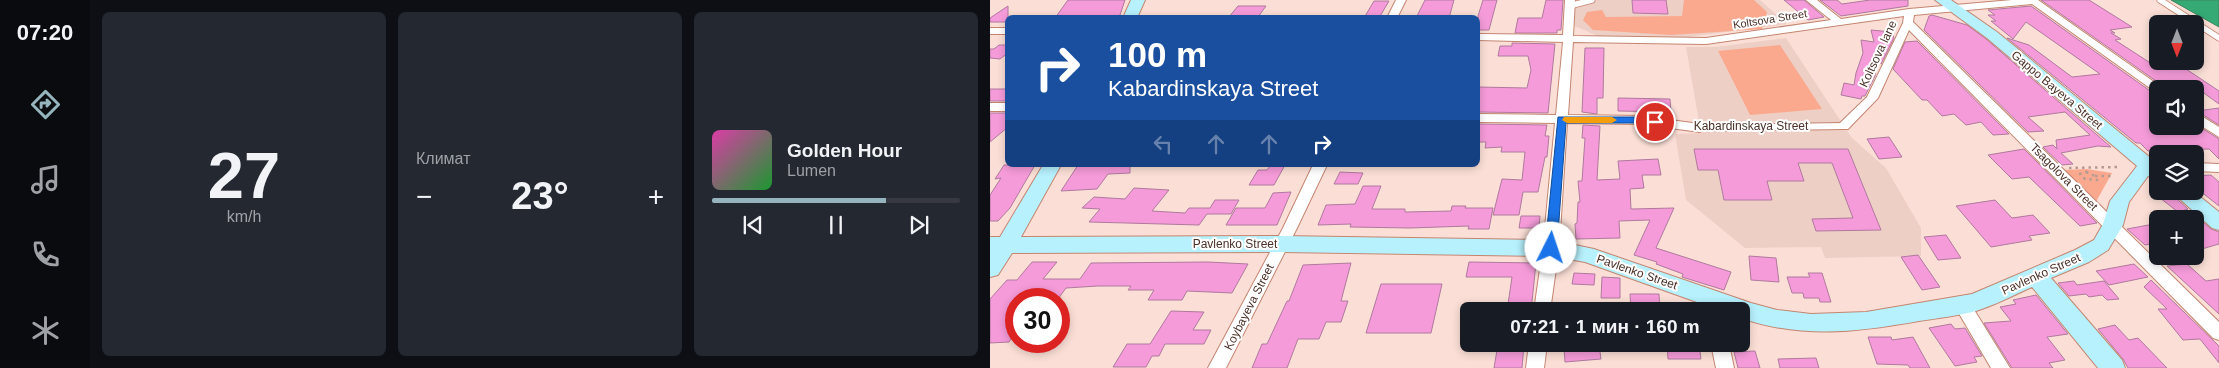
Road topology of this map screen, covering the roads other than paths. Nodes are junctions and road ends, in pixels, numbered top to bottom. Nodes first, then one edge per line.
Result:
1 (1138, 0) edge
2 (1400, 0) edge
3 (1592, 0) edge
4 (1811, 0) edge
5 (2033, 0) edge
6 (2160, 0) edge
7 (1569, 3) edge
8 (1948, 4) edge
9 (1131, 15) edge
10 (1393, 15) edge
11 (1908, 18) junction
12 (1838, 21) junction
13 (990, 31) edge
14 (1005, 31) edge
15 (1480, 37) edge
16 (2219, 38) edge
17 (1568, 39) junction
18 (2149, 83) edge
19 (990, 106) edge
20 (1005, 107) edge
21 (1480, 118) edge
22 (1561, 120) junction
23 (2204, 122) edge
24 (1844, 126) joint
25 (1700, 128) joint
26 (2219, 133) edge
27 (2149, 164) edge
28 (1051, 167) edge
29 (1319, 167) edge
30 (2204, 167) edge
31 (2219, 168) edge
32 (2149, 173) edge
33 (2191, 200) edge
34 (2219, 222) edge
35 (2113, 225) junction
36 (1281, 244) junction
37 (998, 245) edge
38 (1551, 248) junction
39 (990, 269) edge
40 (2036, 276) junction
41 (1543, 302) edge
42 (1704, 302) edge
43 (1962, 305) junction
44 (1750, 312) edge
45 (2219, 332) edge
46 (1537, 352) edge
47 (1722, 352) edge
48 (1217, 368) edge
49 (1535, 368) edge
50 (1725, 368) edge
51 (2000, 368) edge
52 (2113, 368) edge

1 - 9 main road
2 - 10 street
3 - 7 lane
4 - 12 street
5 - 8 street, Koltsova Street
5 - 18 street
6 - 16 lane
7 - 17 street
8 - 11 street, Koltsova Street
8 - 27 main road, Gappo Bayeva Street
11 - 12 street, Koltsova Street
11 - 24 street, Koltsova lane
11 - 35 street, Tsagolova Street
12 - 17 street, Koltsova Street
13 - 14 street
15 - 17 street, Koltsova Street
17 - 22 street
19 - 20 street
21 - 22 street, Kabardinskaya Street
22 - 25 street, Kabardinskaya Street
22 - 38 street
23 - 26 street
24 - 25 lane, Kabardinskaya Street
28 - 37 main road
29 - 36 street, Koybayeva Street
30 - 31 street
32 - 35 main road, Pavlenko Street
33 - 34 main road
35 - 40 main road, Pavlenko Street
35 - 45 street, Tsagolova Street
36 - 37 main road, Pavlenko Street
36 - 38 main road, Pavlenko Street
36 - 48 street, Koybayeva Street
37 - 39 main road
38 - 41 street
38 - 42 main road, Pavlenko Street
40 - 43 main road, Pavlenko Street
40 - 52 main road
43 - 44 main road, Pavlenko Street
43 - 51 street
46 - 49 street
47 - 50 street

